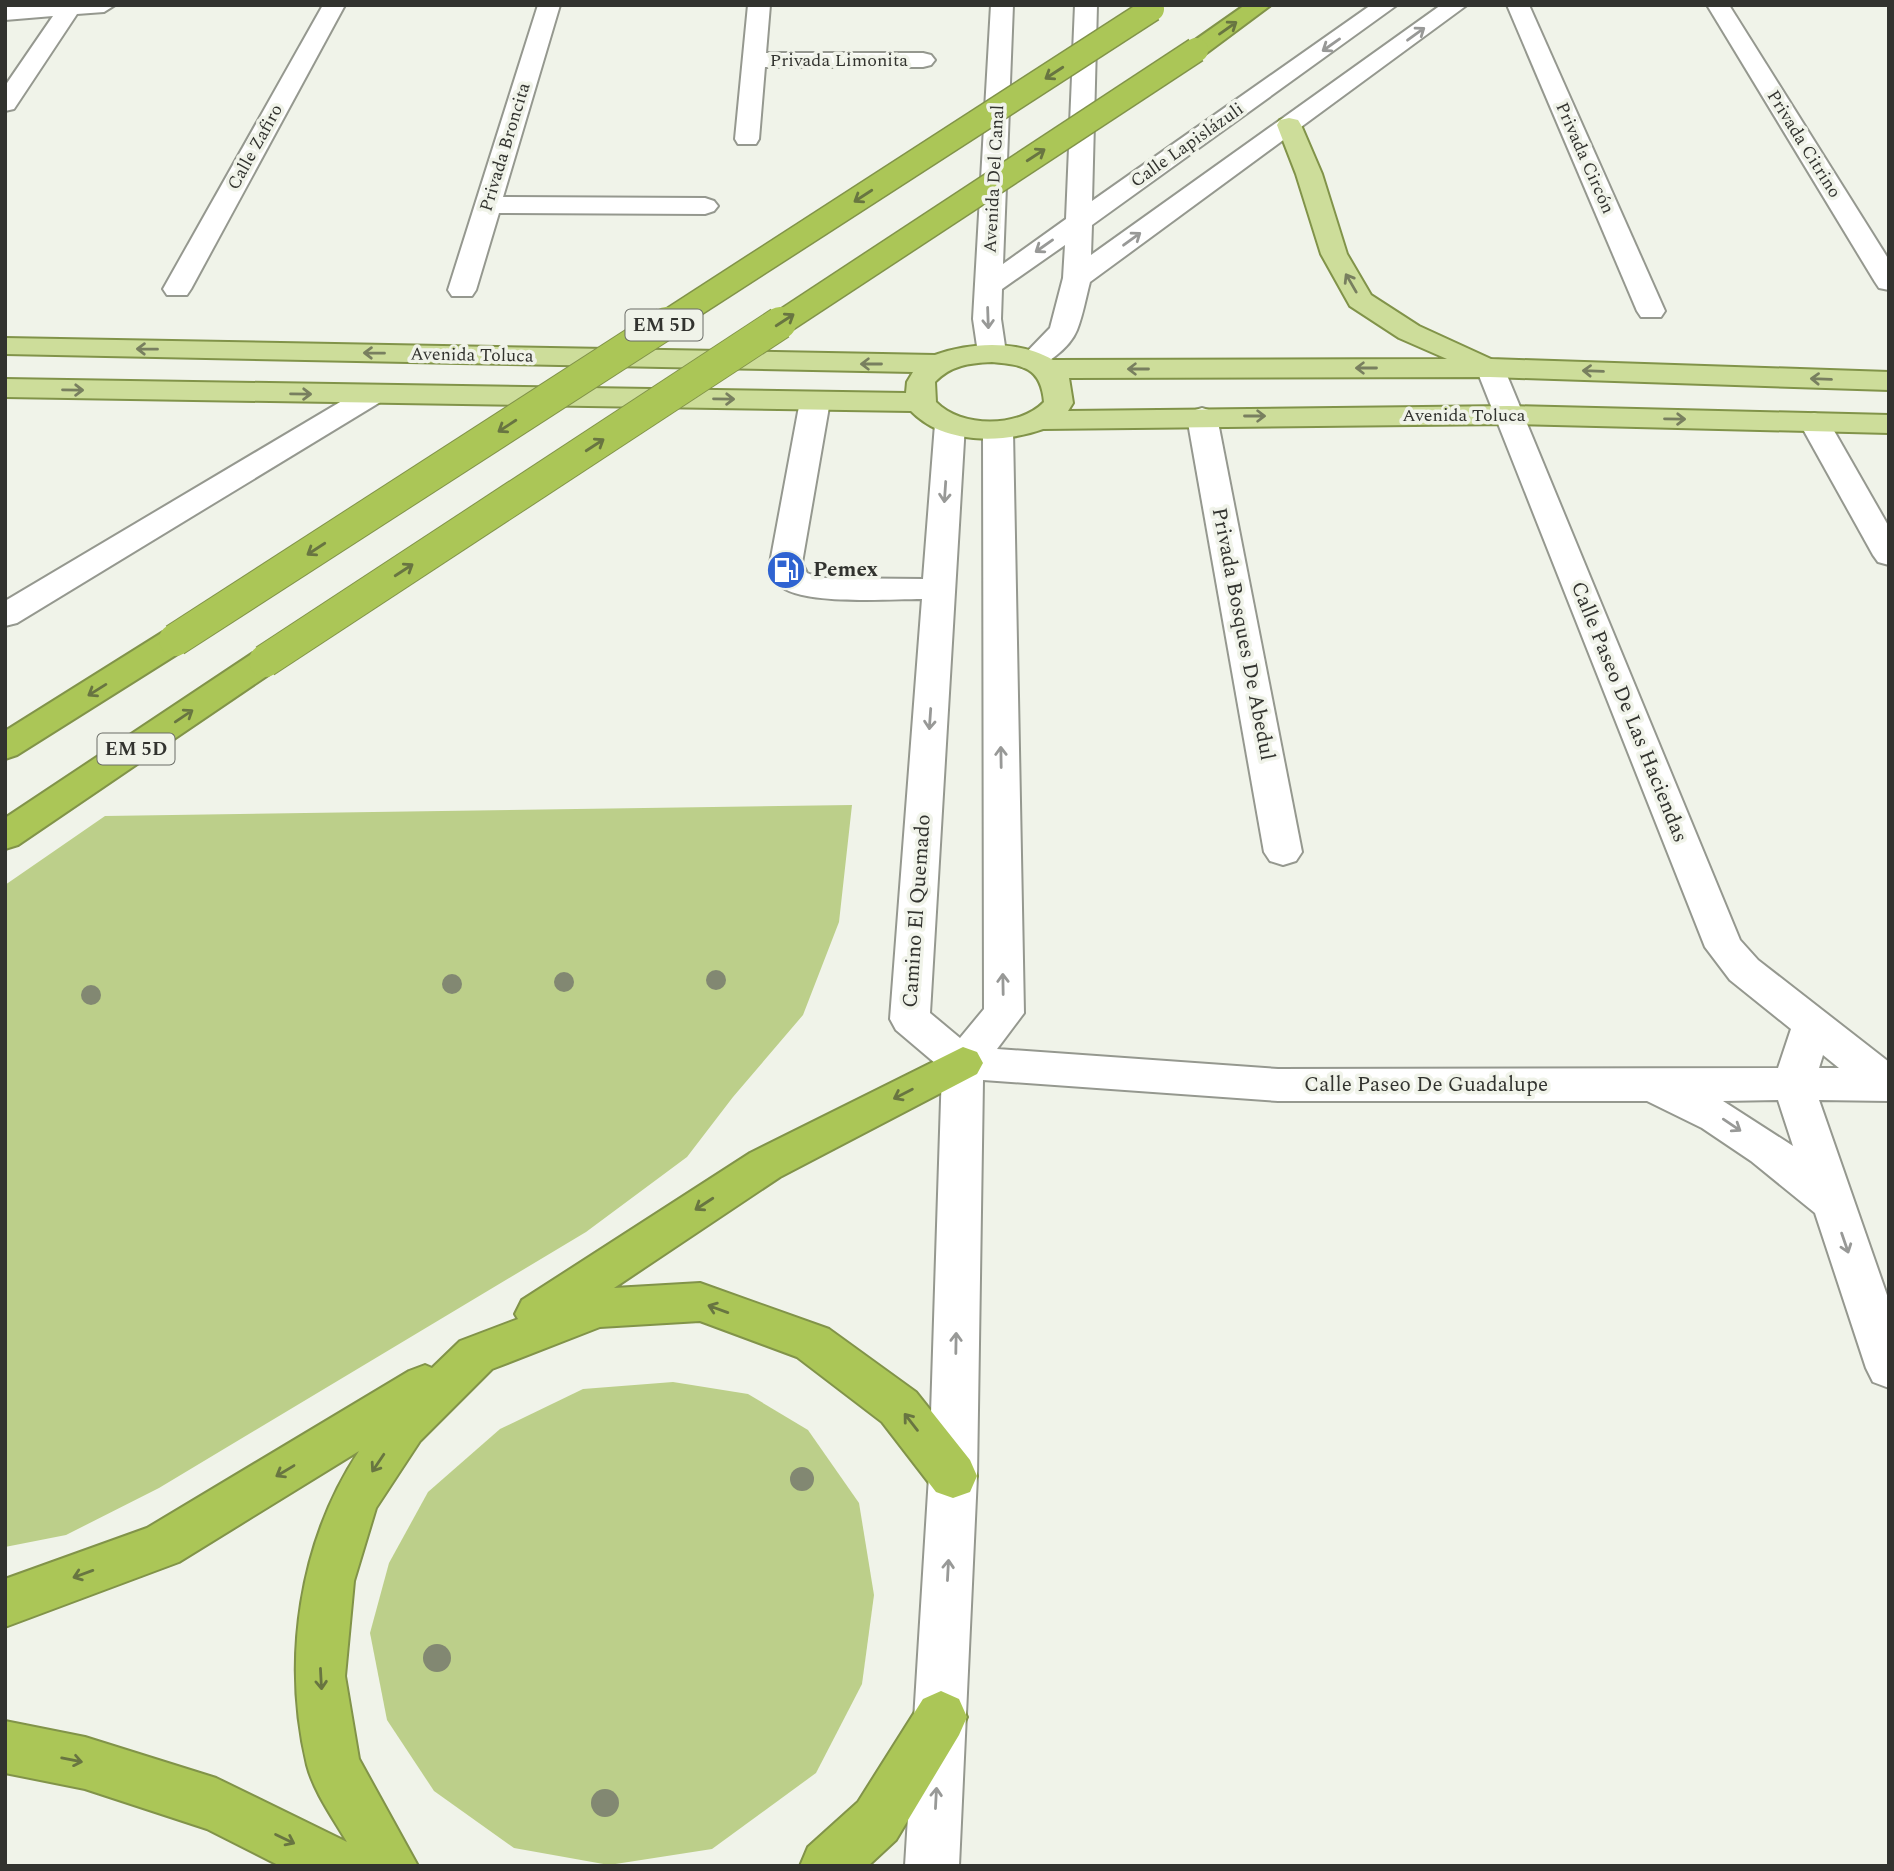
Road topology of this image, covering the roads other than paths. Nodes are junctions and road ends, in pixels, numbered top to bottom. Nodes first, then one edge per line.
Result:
1 (104, 5) edge
2 (334, 5) edge
3 (549, 5) edge
4 (759, 5) edge
5 (1002, 5) edge
6 (1086, 5) edge
7 (1259, 5) edge
8 (1386, 5) edge
9 (1456, 5) edge
10 (1518, 5) edge
11 (1718, 5) edge
12 (71, 7) edge
13 (1156, 7) edge
14 (5, 13) edge
15 (755, 60) junction
16 (923, 60) dead end
17 (5, 104) edge
18 (1289, 125) junction
19 (747, 139) dead end
20 (487, 205) junction
21 (705, 206) dead end
22 (1079, 222) junction
23 (1077, 278) junction
24 (1889, 282) edge
25 (989, 286) junction
26 (177, 289) dead end
27 (462, 290) dead end
28 (1651, 311) dead end
29 (5, 346) edge
30 (992, 353) junction
31 (519, 356) junction
32 (939, 364) junction
33 (1039, 365) junction
34 (1490, 368) junction
35 (1889, 381) edge
36 (5, 388) edge
37 (372, 395) junction
38 (815, 401) junction
39 (921, 402) junction
40 (1508, 415) junction
41 (1202, 417) junction
42 (1040, 420) junction
43 (1814, 422) junction
44 (950, 424) junction
45 (1889, 424) edge
46 (998, 431) junction
47 (1889, 555) edge
48 (938, 589) junction
49 (5, 616) edge
50 (149, 740) junction
51 (5, 747) edge
52 (5, 836) edge
53 (5, 849) edge
54 (1283, 852) dead end
55 (1813, 1024) junction
56 (963, 1063) junction
57 (1889, 1084) edge
58 (1793, 1085) junction
59 (1648, 1086) junction
60 (1829, 1200) junction
61 (476, 1355) junction
62 (1889, 1368) edge
63 (953, 1476) junction
64 (5, 1603) edge
65 (941, 1717) junction
66 (5, 1748) edge
67 (338, 1866) edge
68 (391, 1866) edge
69 (827, 1866) edge
70 (932, 1866) edge

1 - 12 street
2 - 26 street, Calle Zafiro
3 - 20 street, Privada Broncita
4 - 15 street, Privada Limonita
5 - 25 street, Avenida Del Canal
6 - 22 street
50 -> 7 highway, EM 5D, bridge
8 -> 22 street, Calle Lapislázuli
18 -> 9 street
10 - 28 street, Privada Circón
11 - 24 street, Privada Citrino
12 - 14 street
12 - 17 street
13 -> 51 highway, EM 5D, bridge
15 - 16 street, Privada Limonita
15 - 19 street, Privada Limonita
23 -> 18 street
34 -> 18 main road
20 - 21 street
20 - 27 street, Privada Broncita
22 - 23 street
22 -> 25 street, Calle Lapislázuli
23 - 33 street
25 -> 30 street, Avenida Del Canal
31 -> 29 main road, Avenida Toluca
30 - 32 main road, Avenida Toluca
30 - 33 main road, Avenida Toluca
32 -> 31 main road, Avenida Toluca
31 - 37 main road
32 - 39 main road
34 -> 33 main road
33 - 42 main road
35 -> 34 main road
34 - 40 street, Calle Paseo De Las Haciendas
36 -> 37 main road, Avenida Toluca
37 -> 38 main road, Avenida Toluca
37 - 49 street
38 - 39 main road, Avenida Toluca
38 - 48 street
39 - 44 main road
41 -> 40 main road, Avenida Toluca
40 -> 43 main road, Avenida Toluca
40 - 55 street, Calle Paseo De Las Haciendas
41 - 42 main road, Avenida Toluca
41 - 54 street, Privada Bosques De Abedul
42 - 46 main road, Avenida Toluca
43 - 45 main road, Avenida Toluca
43 - 47 street
44 - 46 main road, Avenida Toluca
44 -> 48 street, Camino El Quemado
56 -> 46 street
48 -> 56 street, Camino El Quemado
50 - 52 highway, EM 5D
50 - 53 highway
55 - 57 street, Calle Paseo De Las Haciendas
55 - 58 street
56 - 59 street, Calle Paseo De Guadalupe
56 -> 61 highway
63 -> 56 street
57 - 58 street, Calle Paseo De Guadalupe
58 - 59 street, Calle Paseo De Guadalupe
58 - 60 street
59 -> 60 street
60 -> 62 street
63 -> 61 highway
61 -> 64 highway
61 -> 68 highway
65 -> 63 street
65 - 69 highway
70 -> 65 street
66 -> 67 highway

